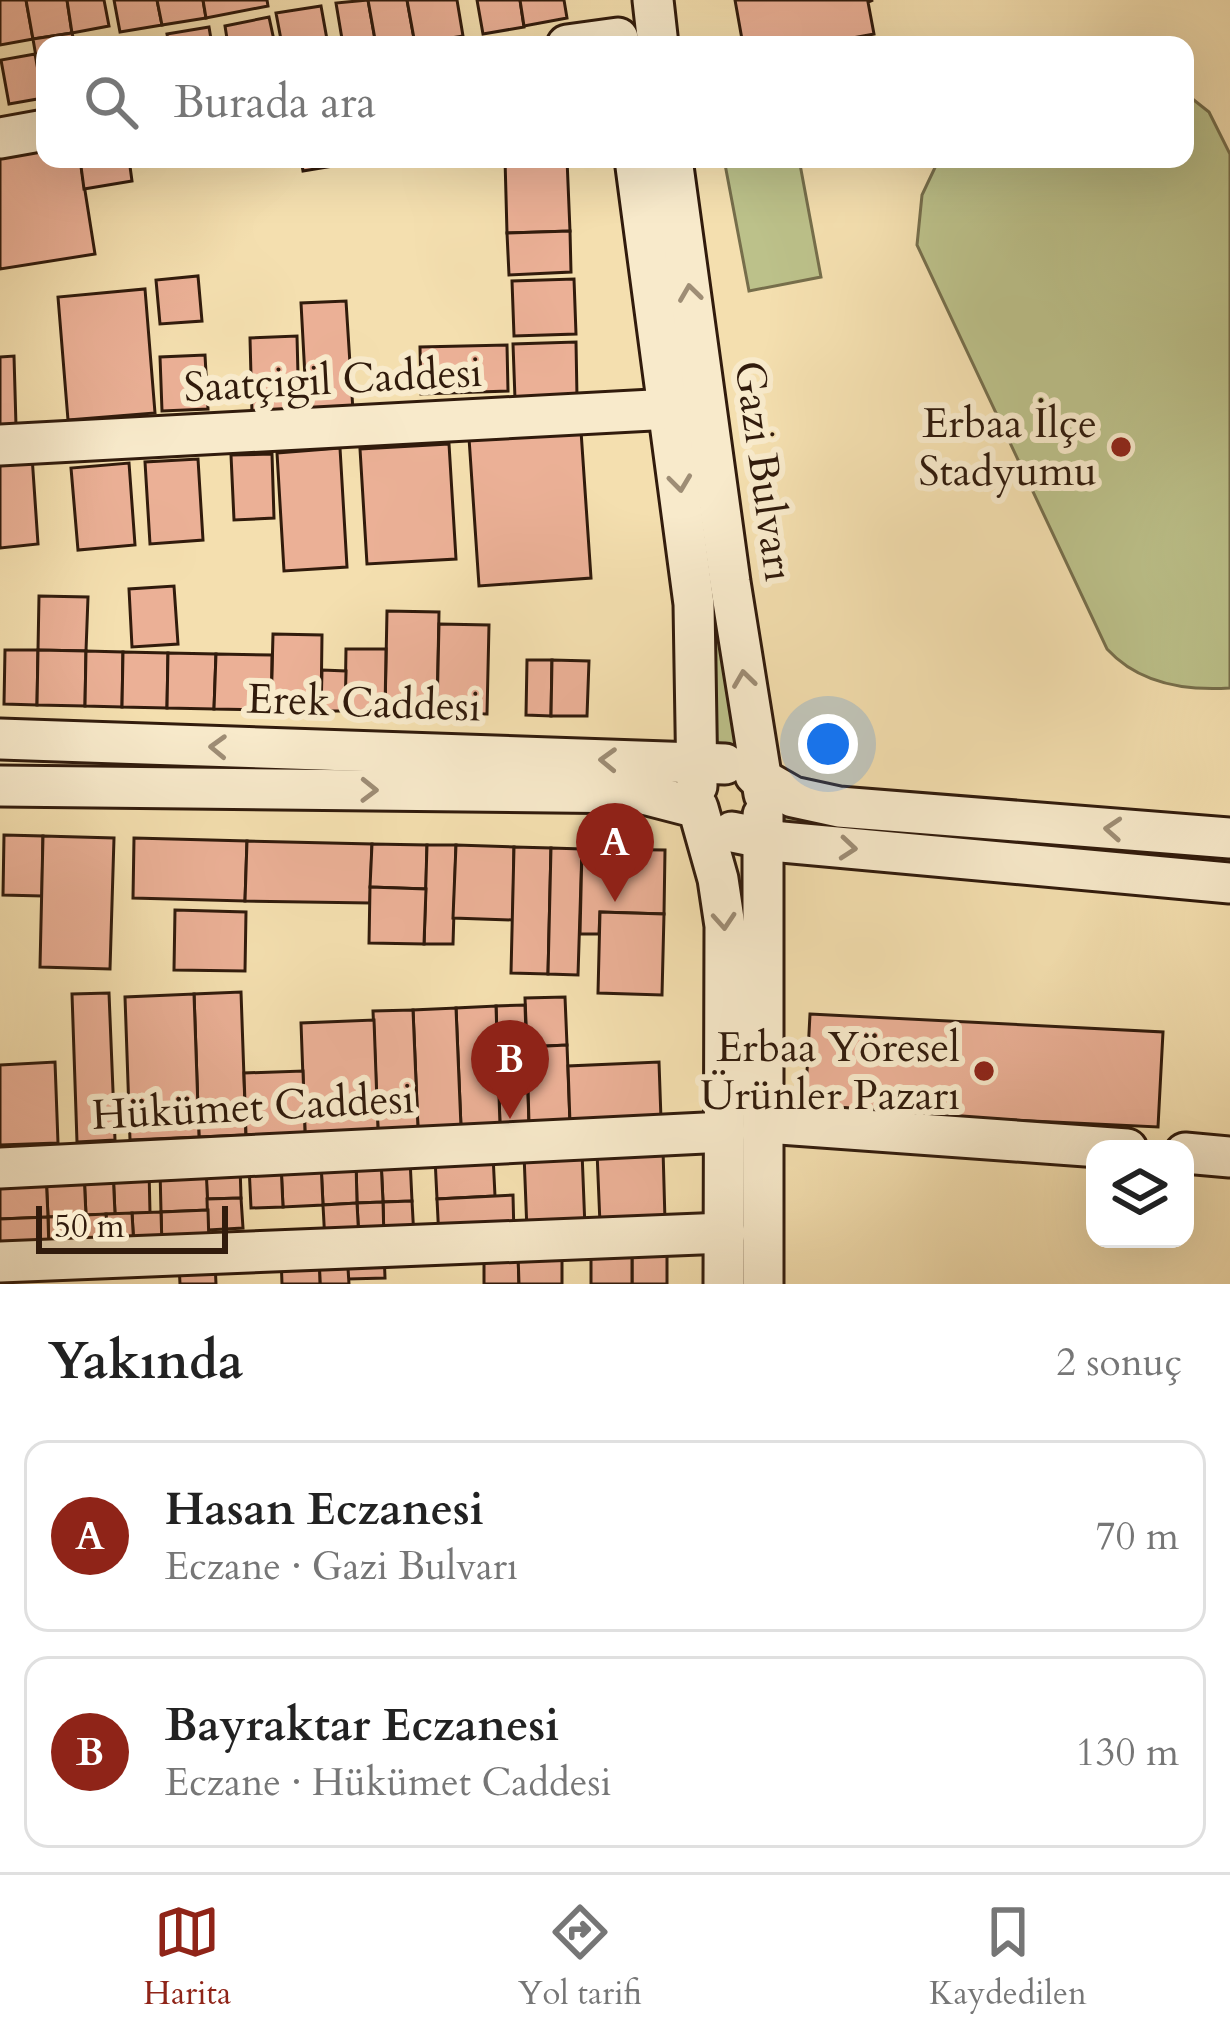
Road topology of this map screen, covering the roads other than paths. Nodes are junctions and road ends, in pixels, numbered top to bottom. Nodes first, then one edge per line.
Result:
1 (653, 0) edge
2 (657, 36) edge
3 (36, 132) edge
4 (0, 138) edge
5 (636, 168) edge
6 (673, 168) edge
7 (670, 409) junction
8 (0, 445) edge
9 (0, 739) edge
10 (0, 786) edge
11 (735, 796) junction
12 (1230, 838) edge
13 (1230, 883) edge
14 (766, 1123) junction
15 (725, 1132) junction
16 (1086, 1146) edge
17 (1194, 1154) edge
18 (1230, 1156) edge
19 (0, 1168) edge
20 (725, 1233) junction
21 (0, 1262) edge
22 (724, 1284) edge
23 (763, 1284) edge

1 - 2 main road
3 - 4 main road
5 - 7 main road, Gazi Bulvarı
11 -> 6 main road, Gazi Bulvarı
7 - 8 main road, Saatçigil Caddesi
7 -> 11 main road, Gazi Bulvarı
11 -> 9 main road, Erek Caddesi
10 -> 11 main road, Erek Caddesi
12 -> 11 main road, Erek Caddesi
11 -> 13 main road, Erek Caddesi
11 - 14 main road, Gazi Bulvarı
11 -> 15 main road, Gazi Bulvarı
14 - 16 main road
14 - 23 main road, Gazi Bulvarı
15 - 19 main road, Hükümet Caddesi
15 - 20 main road, Gazi Bulvarı
17 - 18 main road
20 - 21 main road
20 - 22 main road, Gazi Bulvarı

